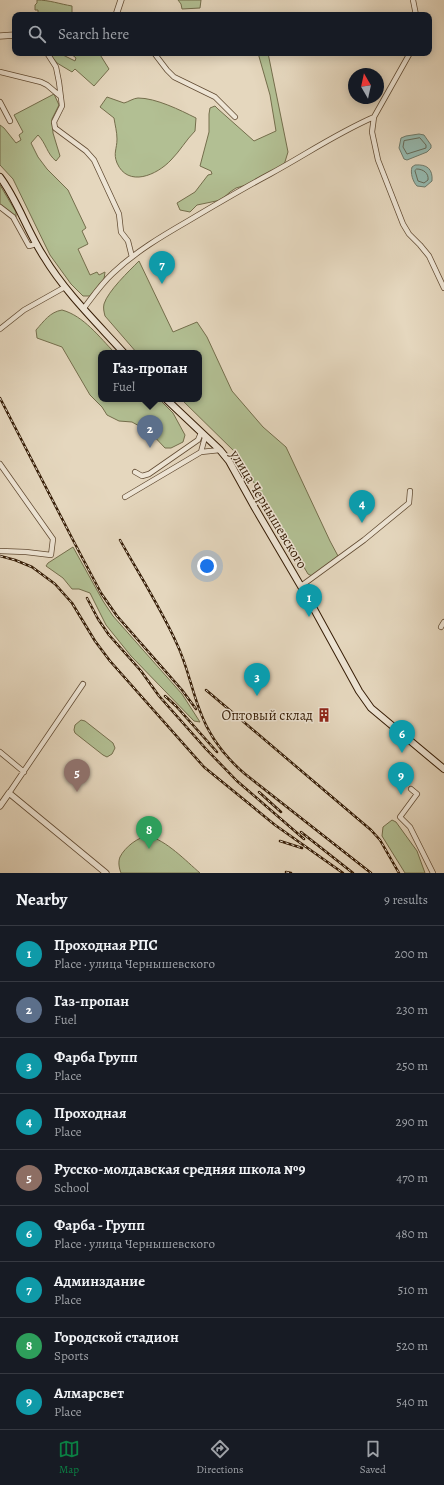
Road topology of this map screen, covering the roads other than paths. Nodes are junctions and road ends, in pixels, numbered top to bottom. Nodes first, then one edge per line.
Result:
1 (121, 0) edge
2 (413, 0) edge
3 (117, 12) edge
4 (415, 12) edge
5 (12, 35) edge
6 (0, 36) edge
7 (48, 56) edge
8 (156, 56) edge
9 (408, 56) edge
10 (0, 72) edge
11 (60, 96) junction
12 (0, 102) edge
13 (235, 117) dead end
14 (374, 117) junction
15 (10, 122) dead end
16 (0, 177) edge
17 (0, 207) edge
18 (36, 244) junction
19 (132, 257) junction
20 (65, 287) junction
21 (444, 288) edge
22 (84, 308) junction
23 (0, 329) edge
24 (121, 350) edge
25 (169, 402) edge
26 (203, 435) junction
27 (220, 450) junction
28 (201, 452) junction
29 (0, 464) edge
30 (135, 472) dead end
31 (410, 491) dead end
32 (125, 497) dead end
33 (0, 551) edge
34 (301, 586) junction
35 (444, 622) edge
36 (440, 627) dead end
37 (83, 684) dead end
38 (0, 752) edge
39 (444, 769) edge
40 (24, 772) junction
41 (411, 789) dead end
42 (9, 793) junction
43 (0, 806) edge
44 (106, 873) edge
45 (432, 873) edge

1 - 3 street
2 - 4 street
5 - 6 street
7 - 11 street
8 - 13 street
9 - 14 street
10 - 11 street
11 - 19 street
12 - 15 street
14 - 19 street
14 - 21 street
16 - 18 main road
17 - 18 street
18 - 20 main road
19 - 22 street
20 - 22 main road
20 - 23 street
22 - 24 main road
25 - 26 main road, улица Чернышевского
26 - 27 main road, улица Чернышевского
26 - 28 street
26 - 30 street
27 - 28 street
27 - 34 main road, улица Чернышевского
28 - 32 street
29 - 33 street
31 - 34 street
34 - 39 main road, улица Чернышевского
35 - 36 street
37 - 40 street
38 - 40 street
40 - 42 street
41 - 45 street
42 - 43 street
42 - 44 street

